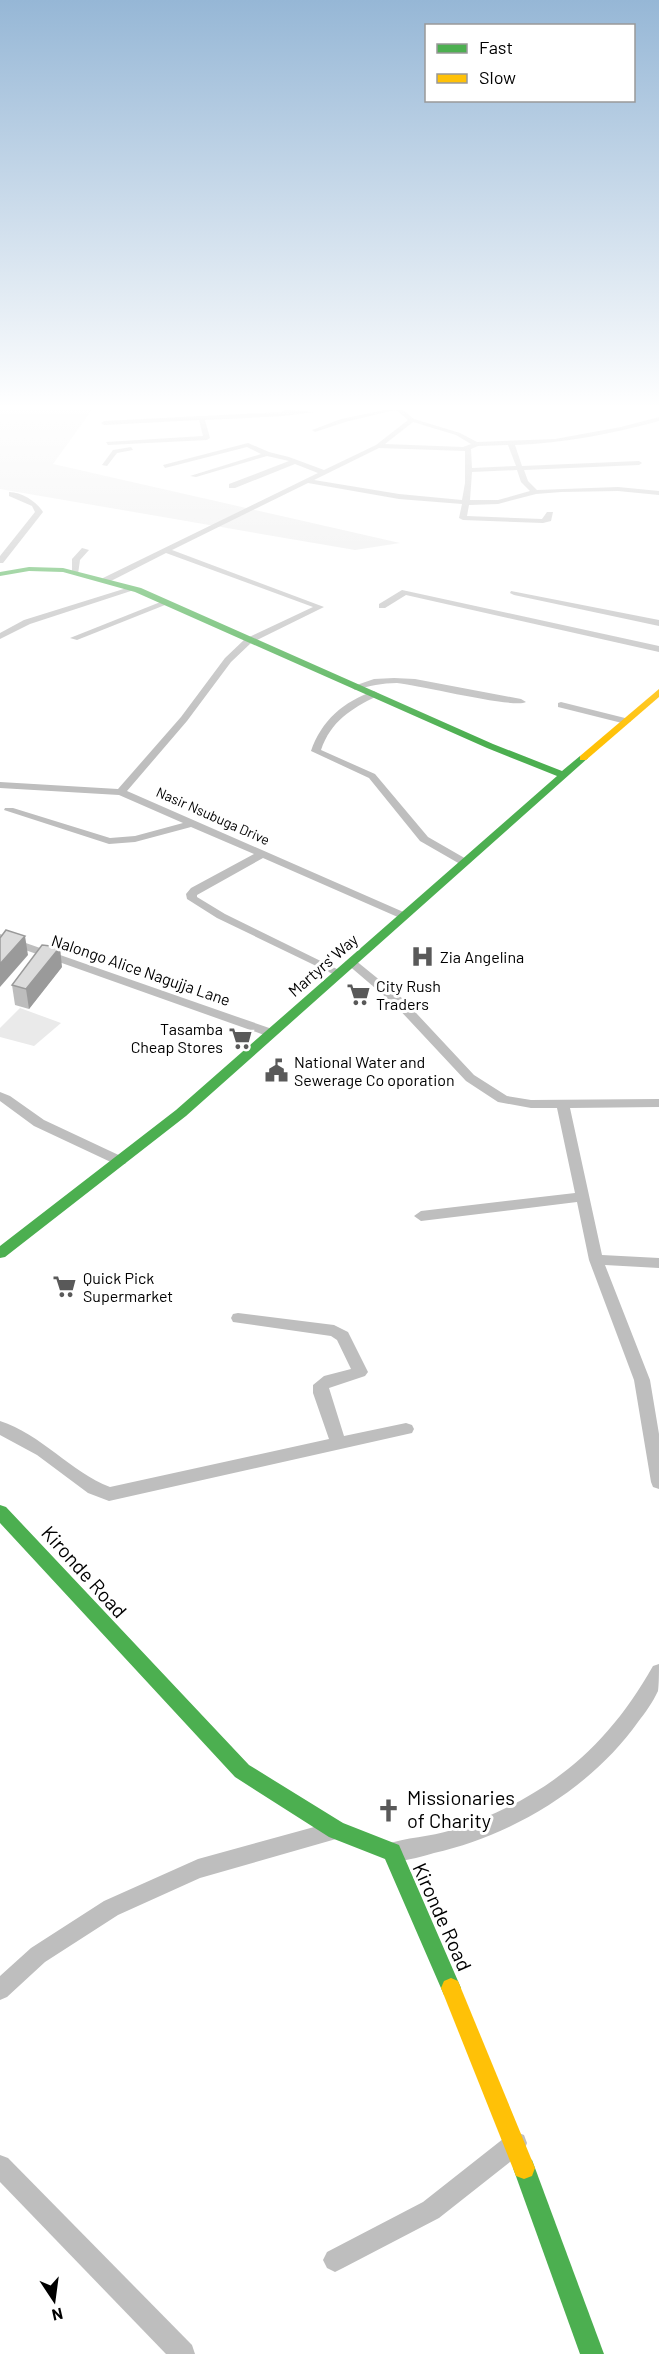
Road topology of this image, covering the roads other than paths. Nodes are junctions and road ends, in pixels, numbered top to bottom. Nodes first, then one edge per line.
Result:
1 (34, 520) edge
2 (230, 520) edge
3 (85, 550) dead end
4 (164, 550) junction
5 (1, 569) edge
6 (75, 572) junction
7 (106, 580) junction
8 (133, 589) junction
9 (514, 592) dead end
10 (166, 603) junction
11 (382, 606) dead end
12 (659, 623) edge
13 (0, 636) edge
14 (74, 638) dead end
15 (248, 641) junction
16 (659, 649) edge
17 (355, 687) junction
18 (659, 692) edge
19 (374, 694) junction
20 (521, 702) dead end
21 (561, 705) dead end
22 (626, 721) junction
23 (564, 775) junction
24 (0, 785) edge
25 (121, 792) junction
26 (9, 810) dead end
27 (193, 823) junction
28 (263, 854) junction
29 (464, 862) junction
30 (404, 916) junction
31 (0, 937) edge
32 (351, 962) junction
33 (337, 973) junction
34 (271, 1033) junction
35 (0, 1096) edge
36 (659, 1103) edge
37 (563, 1104) junction
38 (120, 1161) junction
39 (583, 1197) junction
40 (421, 1216) dead end
41 (0, 1253) edge
42 (596, 1260) junction
43 (659, 1263) edge
44 (238, 1318) dead end
45 (0, 1427) edge
46 (406, 1428) dead end
47 (339, 1444) junction
48 (659, 1482) edge
49 (2, 1516) edge
50 (659, 1672) edge
51 (336, 1830) junction
52 (392, 1852) junction
53 (0, 1990) edge
54 (516, 2143) junction
55 (0, 2166) edge
56 (334, 2260) dead end
57 (183, 2354) edge
58 (592, 2354) edge

1 - 5 street
2 - 4 street
3 - 6 street
4 - 7 street
4 - 15 street
5 - 6 street
6 - 7 street
7 - 8 street
8 - 10 street
8 - 13 street
9 - 12 street
10 - 14 street
10 - 15 street
11 - 16 street
15 - 17 street
15 - 25 street
17 - 19 street
17 - 20 street
18 - 22 street, Martyrs' Way
19 - 23 street
19 - 29 street
21 - 22 street
22 - 23 street, Martyrs' Way
23 - 29 street, Martyrs' Way
24 - 25 street, Nasir Nsubuga Drive
25 - 27 street, Nasir Nsubuga Drive
26 - 27 street
27 - 28 street, Nasir Nsubuga Drive
28 - 30 street, Nasir Nsubuga Drive
28 - 33 street
29 - 30 street, Martyrs' Way
30 - 32 street, Martyrs' Way
31 - 34 street, Nalongo Alice Nagujja Lane
32 - 33 street, Martyrs' Way
32 - 37 street
33 - 34 street, Martyrs' Way
34 - 38 street, Martyrs' Way
35 - 38 street
36 - 37 street
37 - 39 street
38 - 41 street, Martyrs' Way
39 - 40 street
39 - 42 street
42 - 43 street
42 - 48 street
44 - 47 street
45 - 47 street
46 - 47 street
49 - 51 street, Kironde Road
50 - 52 street
51 - 52 street, Kironde Road
51 - 53 street
52 - 54 street, Kironde Road
54 - 56 street
54 - 58 street, Kironde Road
55 - 57 street

